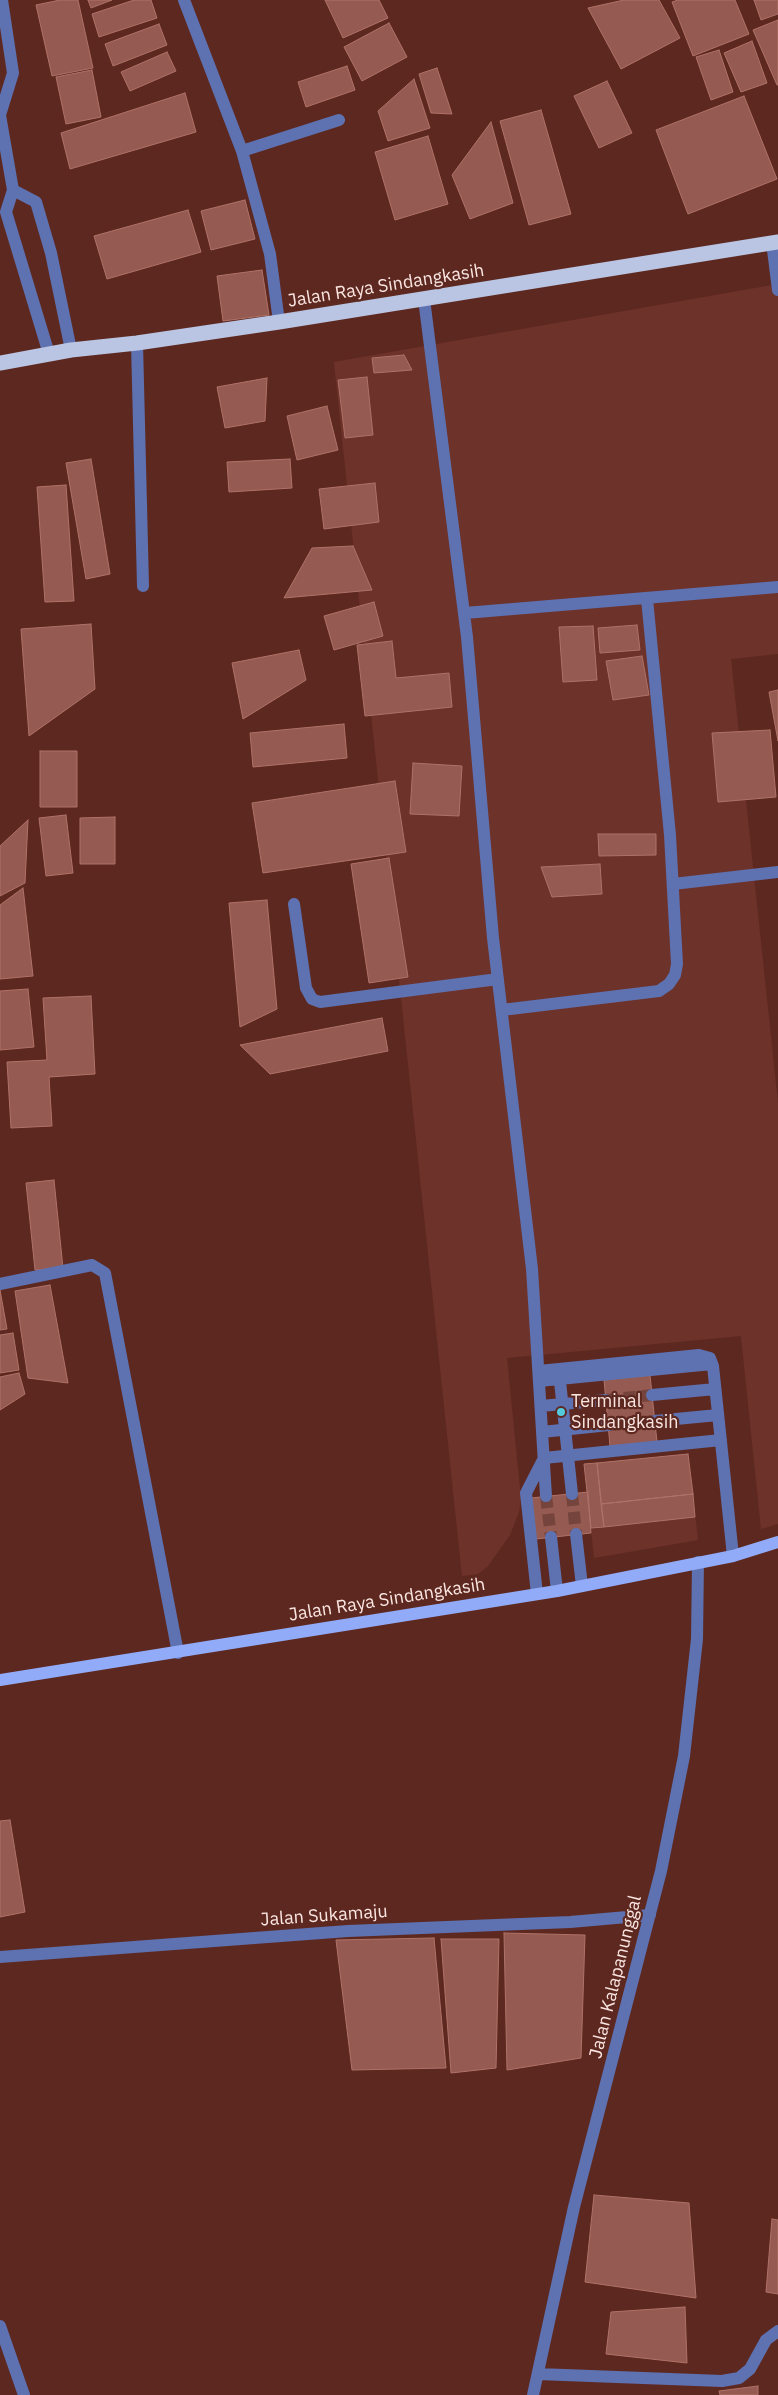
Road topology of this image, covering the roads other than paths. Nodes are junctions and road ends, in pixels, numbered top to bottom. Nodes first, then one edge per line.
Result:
1 (2, 0) edge
2 (184, 0) edge
3 (339, 120) dead end
4 (242, 151) junction
5 (13, 190) junction
6 (775, 242) edge
7 (778, 290) edge
8 (424, 299) junction
9 (279, 322) junction
10 (137, 343) junction
11 (70, 350) junction
12 (49, 354) junction
13 (0, 363) edge
14 (143, 586) dead end
15 (778, 587) edge
16 (647, 599) junction
17 (464, 614) junction
18 (778, 872) edge
19 (673, 884) junction
20 (294, 904) dead end
21 (498, 979) junction
22 (502, 1010) junction
23 (0, 1284) edge
24 (559, 1374) junction
25 (539, 1376) junction
26 (715, 1389) junction
27 (652, 1395) tunnel mouth
28 (606, 1400) tunnel mouth
29 (562, 1404) junction
30 (541, 1406) junction
31 (718, 1415) junction
32 (655, 1421) tunnel mouth
33 (609, 1425) tunnel mouth
34 (565, 1430) junction
35 (542, 1432) junction
36 (721, 1440) junction
37 (568, 1455) junction
38 (544, 1458) junction
39 (572, 1494) tunnel mouth
40 (546, 1496) tunnel mouth
41 (576, 1534) tunnel mouth
42 (551, 1537) tunnel mouth
43 (778, 1542) edge
44 (733, 1556) junction
45 (698, 1562) junction
46 (582, 1586) junction
47 (557, 1591) junction
48 (536, 1594) junction
49 (178, 1653) junction
50 (0, 1680) edge
51 (650, 1915) junction
52 (0, 1958) edge
53 (0, 2326) edge
54 (778, 2331) edge
55 (538, 2374) junction
56 (24, 2395) edge
57 (533, 2395) edge

1 - 5 street
2 - 4 street
3 - 4 street
4 - 9 street
5 - 11 street
5 - 12 street
6 - 7 street
6 - 8 highway, Jalan Raya Sindangkasih
8 - 9 highway, Jalan Raya Sindangkasih
8 - 17 street
9 - 10 highway, Jalan Raya Sindangkasih
10 - 11 highway, Jalan Raya Sindangkasih
10 - 14 street
11 - 12 highway, Jalan Raya Sindangkasih
12 - 13 highway, Jalan Raya Sindangkasih
15 - 16 street
16 - 17 street
16 - 19 street
17 - 21 street
18 - 19 street
19 - 22 street
20 - 21 street
21 - 22 street
22 - 25 street
23 - 49 street
24 - 25 street
24 - 26 street
24 - 29 street
25 - 30 street
26 - 27 street
26 - 31 street
28 - 29 street
29 - 30 street
29 - 34 street
30 - 35 street
31 - 32 street
31 - 36 street
33 - 34 street
34 - 35 street
34 - 37 street
35 - 38 street
36 - 37 street
36 - 44 street
37 - 38 street
37 - 39 street
38 - 40 street
38 - 48 street
41 - 46 street
42 - 47 street
43 - 44 main road, Jalan Raya Sindangkasih
44 - 45 main road, Jalan Raya Sindangkasih
45 - 46 main road, Jalan Raya Sindangkasih
45 - 51 street, Jalan Kalapanunggal
46 - 47 main road, Jalan Raya Sindangkasih
47 - 48 main road, Jalan Raya Sindangkasih
48 - 49 main road, Jalan Raya Sindangkasih
49 - 50 main road, Jalan Raya Sindangkasih
51 - 52 street, Jalan Sukamaju
51 - 55 street, Jalan Kalapanunggal
53 - 56 street
54 - 55 street
55 - 57 street, Jalan Kalapanunggal

